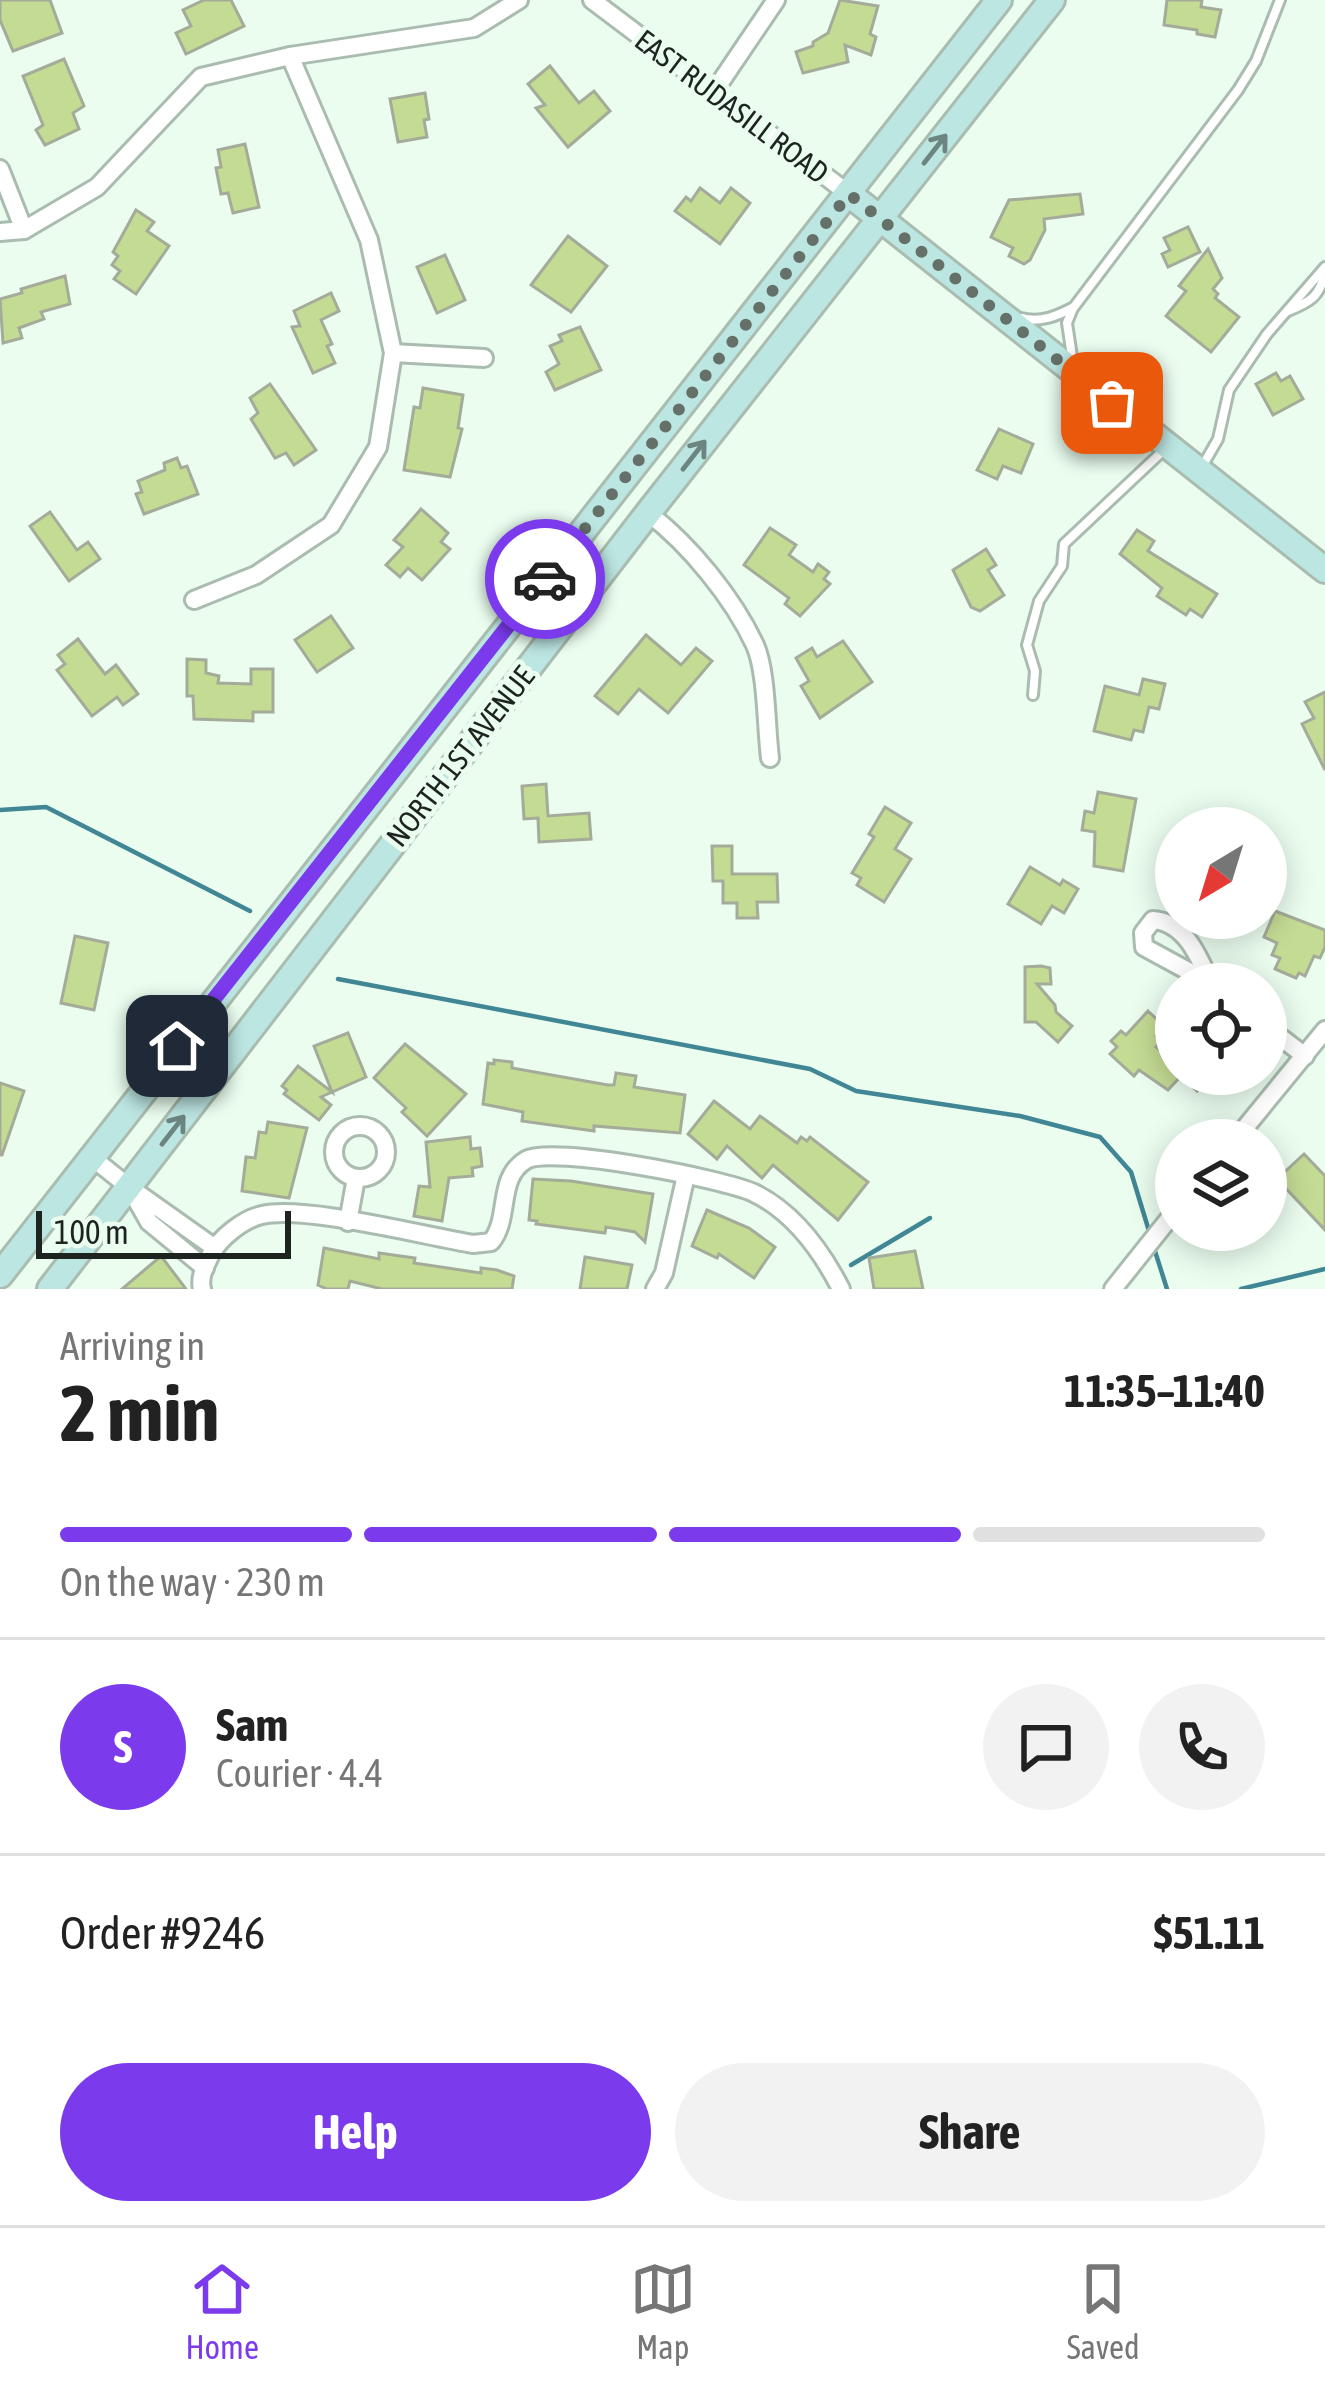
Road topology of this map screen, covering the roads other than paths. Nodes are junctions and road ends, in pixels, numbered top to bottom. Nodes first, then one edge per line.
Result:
1 (519, 0) edge
2 (592, 0) edge
3 (776, 0) edge
4 (999, 0) edge
5 (1052, 0) edge
6 (1280, 0) edge
7 (290, 56) junction
8 (713, 93) junction
9 (0, 169) edge
10 (849, 194) junction
11 (880, 220) junction
12 (25, 230) junction
13 (0, 232) edge
14 (1325, 270) edge
15 (1074, 307) junction
16 (996, 311) junction
17 (393, 353) junction
18 (484, 358) dead end
19 (1083, 380) junction
20 (1168, 446) junction
21 (1199, 471) junction
22 (648, 513) junction
23 (1325, 570) edge
24 (194, 600) dead end
25 (1033, 695) dead end
26 (770, 758) dead end
27 (1325, 1030) edge
28 (1287, 1042) edge
29 (1305, 1056) junction
30 (1252, 1119) edge
31 (90, 1156) junction
32 (686, 1175) junction
33 (356, 1178) dead end
34 (129, 1187) junction
35 (348, 1222) junction
36 (1155, 1236) edge
37 (214, 1249) junction
38 (205, 1268) junction
39 (0, 1275) edge
40 (50, 1289) edge
41 (202, 1289) edge
42 (655, 1289) edge
43 (841, 1289) edge
44 (1112, 1289) edge

1 - 7 street
2 - 8 street, EAST RUDASILL ROAD
3 - 8 street
4 - 10 main road, NORTH 1ST AVENUE
11 -> 5 main road, NORTH 1ST AVENUE
6 - 15 lane
7 - 12 street
7 - 17 street
8 - 10 street, EAST RUDASILL ROAD
9 - 12 street
10 - 11 main road, EAST RUDASILL ROAD
10 - 31 main road, NORTH 1ST AVENUE
11 - 16 main road, EAST RUDASILL ROAD
22 -> 11 main road, NORTH 1ST AVENUE
12 - 13 street
14 - 21 lane
15 - 16 lane
15 - 19 lane
16 - 19 main road, EAST RUDASILL ROAD
17 - 18 street
17 - 24 street
19 - 20 main road, EAST RUDASILL ROAD
20 - 21 main road, EAST RUDASILL ROAD
20 - 25 lane
21 - 23 main road, EAST RUDASILL ROAD
22 - 26 street
34 -> 22 main road, NORTH 1ST AVENUE
27 - 29 street
28 - 29 street
29 - 30 street
31 - 34 street
31 - 39 main road, NORTH 1ST AVENUE
32 - 35 street
32 - 42 street
32 - 43 street
33 - 35 street
34 - 37 street
34 - 38 street
34 - 40 main road, NORTH 1ST AVENUE
35 - 37 street
36 - 44 street
37 - 38 street
38 - 41 street

